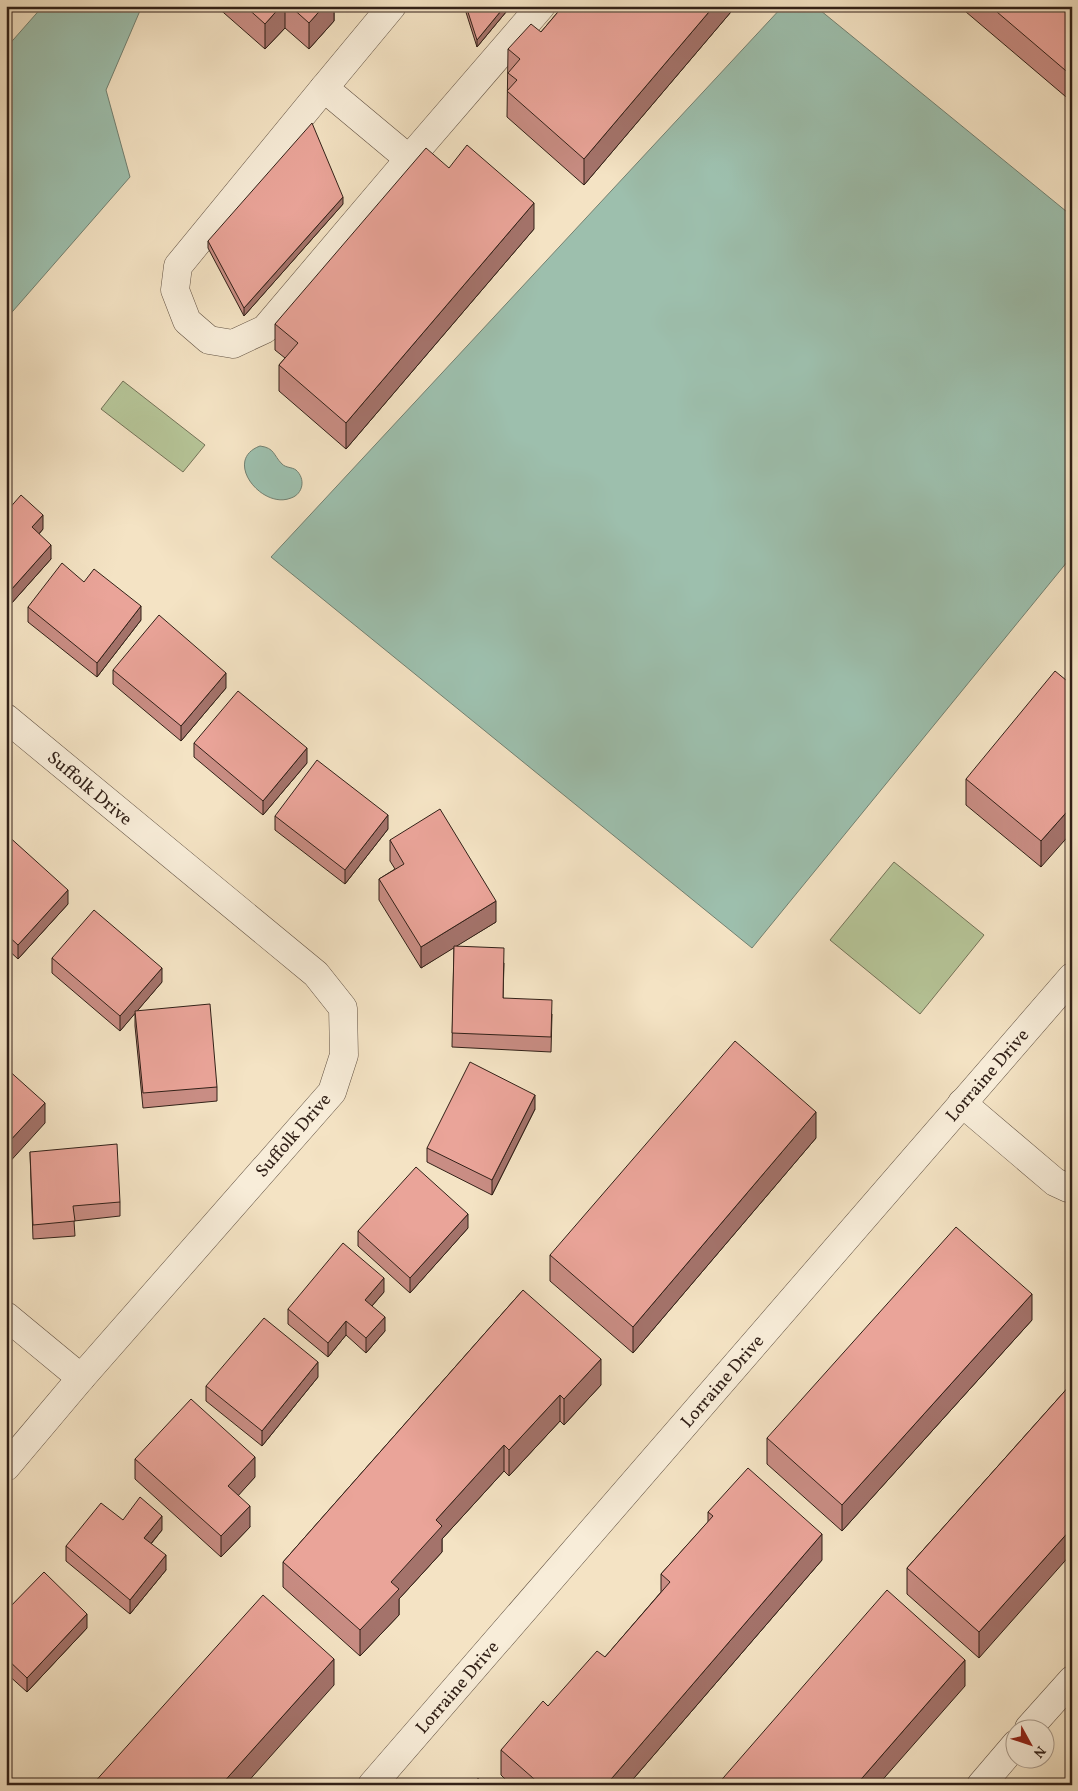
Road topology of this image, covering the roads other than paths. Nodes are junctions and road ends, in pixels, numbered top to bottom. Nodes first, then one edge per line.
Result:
1 (392, 6) edge
2 (541, 6) edge
3 (324, 88) junction
4 (409, 159) junction
5 (6, 718) edge
6 (1072, 977) edge
7 (962, 1103) junction
8 (1072, 1187) edge
9 (6, 1316) edge
10 (82, 1378) junction
11 (6, 1468) edge
12 (1072, 1680) edge
13 (1038, 1718) edge
14 (1006, 1756) edge
15 (372, 1785) edge
16 (981, 1785) edge

1 - 3 street
2 - 4 street
3 - 4 street
3 - 4 street
5 - 10 street, Suffolk Drive
6 - 7 street, Lorraine Drive
7 - 8 street
7 - 15 street, Lorraine Drive
9 - 10 street
10 - 11 street, Suffolk Drive
12 - 13 street
14 - 16 street

